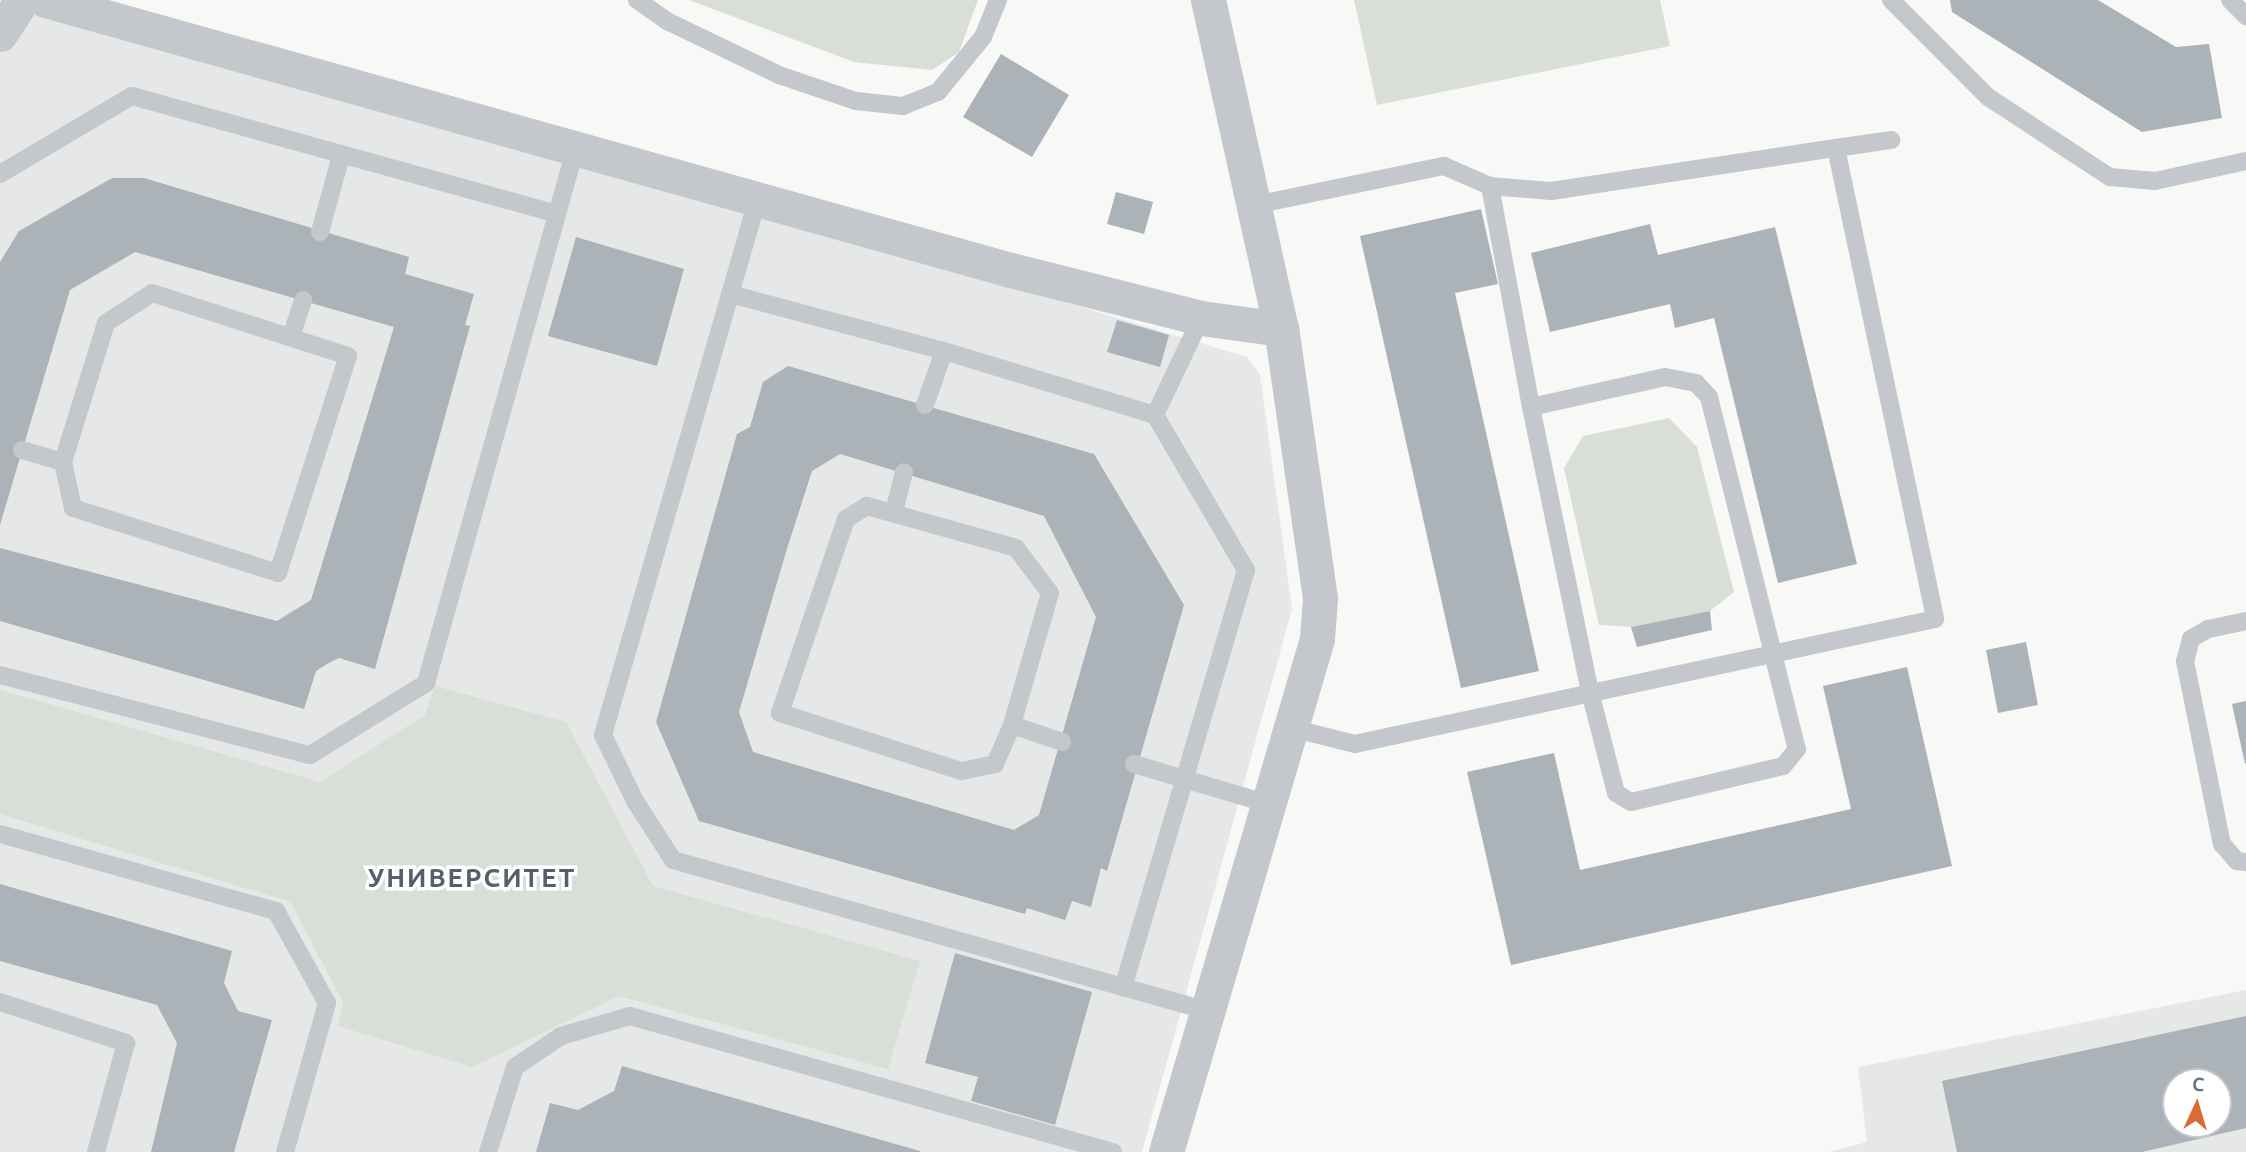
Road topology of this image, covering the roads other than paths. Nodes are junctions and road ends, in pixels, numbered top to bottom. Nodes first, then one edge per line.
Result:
1 (22, 0) edge
2 (45, 0) edge
3 (637, 0) edge
4 (998, 0) edge
5 (1208, 0) edge
6 (1891, 0) edge
7 (2230, 0) edge
8 (2246, 16) edge
9 (0, 34) edge
10 (1891, 140) dead end
11 (1836, 148) junction
12 (575, 150) junction
13 (341, 156) junction
14 (2246, 161) edge
15 (0, 174) edge
16 (1490, 186) junction
17 (757, 201) junction
18 (1255, 205) junction
19 (557, 214) junction
20 (320, 232) dead end
21 (730, 294) junction
22 (303, 300) dead end
23 (1201, 318) junction
24 (1281, 329) junction
25 (291, 337) junction
26 (944, 351) junction
27 (925, 405) dead end
28 (1531, 407) junction
29 (1155, 415) junction
30 (22, 450) dead end
31 (63, 462) junction
32 (904, 472) dead end
33 (894, 512) junction
34 (2246, 621) edge
35 (1774, 653) junction
36 (0, 675) edge
37 (1590, 692) junction
38 (1012, 725) junction
39 (1292, 728) junction
40 (1062, 742) dead end
41 (1134, 764) dead end
42 (1183, 778) junction
43 (1269, 804) junction
44 (0, 834) edge
45 (2246, 862) edge
46 (1123, 987) junction
47 (0, 1002) edge
48 (1208, 1011) junction
49 (1077, 1147) edge
50 (96, 1152) edge
51 (285, 1152) edge
52 (488, 1152) edge
53 (1113, 1152) edge
54 (1166, 1152) edge

1 - 9 street
2 - 12 street
3 - 4 lane
5 - 18 street
6 - 14 lane
7 - 8 lane
10 - 11 lane
11 - 16 lane
11 - 35 lane
12 - 17 street
12 - 19 lane
13 - 15 lane
13 - 19 lane
13 - 20 lane
16 - 18 lane
16 - 28 lane
17 - 21 lane
17 - 23 street
18 - 24 street
19 - 36 lane
21 - 26 lane
21 - 46 lane
22 - 25 lane
23 - 24 street
23 - 29 lane
24 - 39 street
25 - 31 lane
25 - 31 lane
26 - 27 lane
26 - 29 lane
28 - 35 lane
28 - 37 lane
29 - 42 lane
30 - 31 lane
32 - 33 lane
33 - 38 lane
33 - 38 lane
34 - 45 lane
35 - 37 lane
35 - 37 lane
37 - 39 lane
38 - 40 lane
39 - 43 street
41 - 42 lane
42 - 43 lane
42 - 46 lane
43 - 48 street
44 - 51 lane
46 - 48 lane
47 - 50 lane
48 - 54 street
49 - 52 lane
49 - 53 lane

